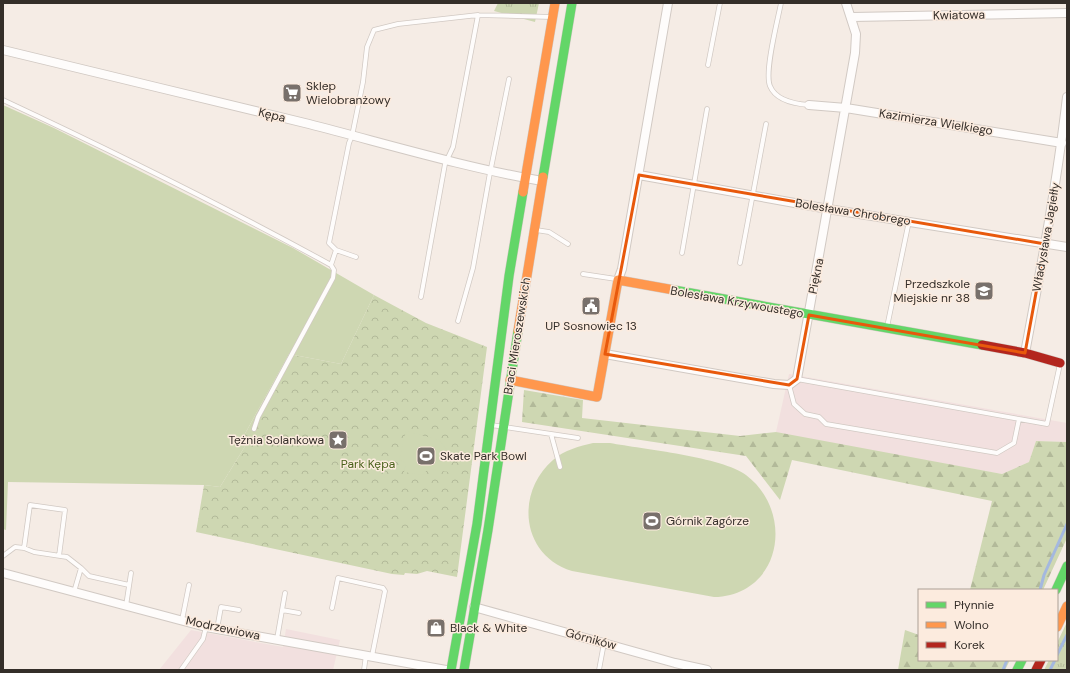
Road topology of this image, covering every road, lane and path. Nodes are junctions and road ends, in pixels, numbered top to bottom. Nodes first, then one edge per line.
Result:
1 (555, 3) edge
2 (572, 3) edge
3 (668, 3) edge
4 (720, 3) edge
5 (781, 3) edge
6 (846, 3) edge
7 (1067, 13) edge
8 (478, 15) junction
9 (552, 17) junction
10 (852, 17) junction
11 (3, 50) edge
12 (708, 65) dead end
13 (509, 79) dead end
14 (1067, 98) edge
15 (3, 100) edge
16 (810, 106) joint
17 (846, 108) junction
18 (707, 109) dead end
19 (766, 124) dead end
20 (352, 136) junction
21 (1062, 142) junction
22 (448, 160) junction
23 (491, 171) junction
24 (639, 175) junction
25 (525, 178) junction
26 (542, 181) junction
27 (693, 184) junction
28 (753, 196) junction
29 (828, 209) junction
30 (909, 221) junction
31 (534, 230) junction
32 (568, 244) dead end
33 (1045, 244) junction
34 (1067, 247) edge
35 (336, 250) junction
36 (682, 253) dead end
37 (356, 257) dead end
38 (740, 263) dead end
39 (332, 265) junction
40 (583, 274) dead end
41 (618, 280) junction
42 (421, 297) dead end
43 (809, 315) junction
44 (458, 321) dead end
45 (887, 330) junction
46 (1026, 353) junction
47 (605, 354) junction
48 (1060, 363) joint
49 (797, 379) junction
50 (510, 380) junction
51 (789, 386) junction
52 (1019, 419) junction
53 (489, 425) junction
54 (503, 427) junction
55 (254, 429) dead end
56 (552, 434) junction
57 (578, 438) dead end
58 (560, 467) dead end
59 (24, 548) junction
60 (3, 556) edge
61 (59, 556) junction
62 (1067, 566) edge
63 (81, 568) junction
64 (131, 573) dead end
65 (3, 574) edge
66 (130, 585) junction
67 (189, 585) dead end
68 (1056, 589) edge
69 (74, 592) junction
70 (285, 593) dead end
71 (126, 606) junction
72 (1067, 606) edge
73 (332, 608) dead end
74 (474, 608) junction
75 (239, 610) dead end
76 (282, 610) junction
77 (299, 613) dead end
78 (182, 620) junction
79 (1058, 625) edge
80 (206, 627) junction
81 (218, 629) junction
82 (277, 639) junction
83 (604, 642) junction
84 (369, 656) junction
85 (1022, 661) edge
86 (1040, 661) edge
87 (425, 668) edge
88 (181, 670) edge
89 (364, 670) edge
90 (446, 670) edge
91 (451, 670) edge
92 (464, 670) edge
93 (599, 670) edge
94 (707, 670) edge
95 (1017, 670) edge
96 (1036, 670) edge

1 - 9 main road, Braci Mieroszewskich
2 - 26 main road, Braci Mieroszewskich
3 - 24 street
4 - 12 lane
5 - 16 lane
6 - 10 street, Piękna
7 - 10 street, Kwiatowa
8 - 9 lane
8 - 20 lane
8 - 22 lane
9 - 25 main road, Braci Mieroszewskich
10 - 17 street, Piękna
11 - 20 street, Kępa
13 - 23 lane
14 - 21 street, Władysława Jagiełły
15 - 39 lane
16 - 17 street, Kazimierza Wielkiego
17 - 21 street, Kazimierza Wielkiego
17 - 29 street, Piękna
18 - 27 lane
19 - 28 lane
20 - 22 street, Kępa
20 - 35 lane
21 - 33 street, Władysława Jagiełły
22 - 23 street, Kępa
22 - 42 lane
23 - 25 street, Kępa
23 - 44 lane
24 - 27 street, Bolesława Chrobrego
24 - 41 street
25 - 26 street, Kępa
25 - 53 main road, Braci Mieroszewskich
26 - 31 main road, Braci Mieroszewskich
27 - 28 street, Bolesława Chrobrego
27 - 36 lane
28 - 29 street, Bolesława Chrobrego
28 - 38 lane
29 - 30 street, Bolesława Chrobrego
29 - 43 street, Piękna
30 - 33 street, Bolesława Chrobrego
30 - 45 lane
31 - 32 lane
31 - 50 main road, Braci Mieroszewskich
33 - 34 street, Bolesława Chrobrego
33 - 46 street, Władysława Jagiełły
35 - 37 lane
35 - 39 lane
39 - 55 lane
40 - 41 lane
41 - 43 main road, Bolesława Krzywoustego
41 - 47 main road
43 - 45 main road, Bolesława Krzywoustego
43 - 49 street, Piękna
45 - 46 main road, Bolesława Krzywoustego
46 - 48 main road, Bolesława Krzywoustego
47 - 50 main road
47 - 51 street
48 - 52 lane
49 - 51 street
49 - 52 lane
50 - 54 main road, Braci Mieroszewskich
51 - 52 lane
53 - 54 lane
53 - 91 main road, Braci Mieroszewskich
54 - 56 lane
54 - 74 main road, Braci Mieroszewskich
56 - 57 lane
56 - 58 lane
59 - 60 lane
59 - 61 lane
59 - 61 lane
61 - 63 lane
62 - 68 main road
63 - 66 lane
63 - 69 lane
64 - 66 lane
65 - 69 street, Modrzewiowa
66 - 71 lane
67 - 78 lane
69 - 71 street, Modrzewiowa
70 - 76 lane
71 - 78 street, Modrzewiowa
72 - 79 main road
73 - 84 lane
74 - 83 street, Górników
74 - 92 main road, Braci Mieroszewskich
75 - 81 lane
76 - 77 lane
76 - 82 lane
78 - 80 street, Modrzewiowa
80 - 81 street, Modrzewiowa
80 - 88 lane
81 - 82 street, Modrzewiowa
82 - 84 street, Modrzewiowa
83 - 93 lane
83 - 94 street, Górników
84 - 87 street, Modrzewiowa
84 - 89 lane
85 - 95 main road
86 - 96 main road
87 - 90 street, Modrzewiowa

